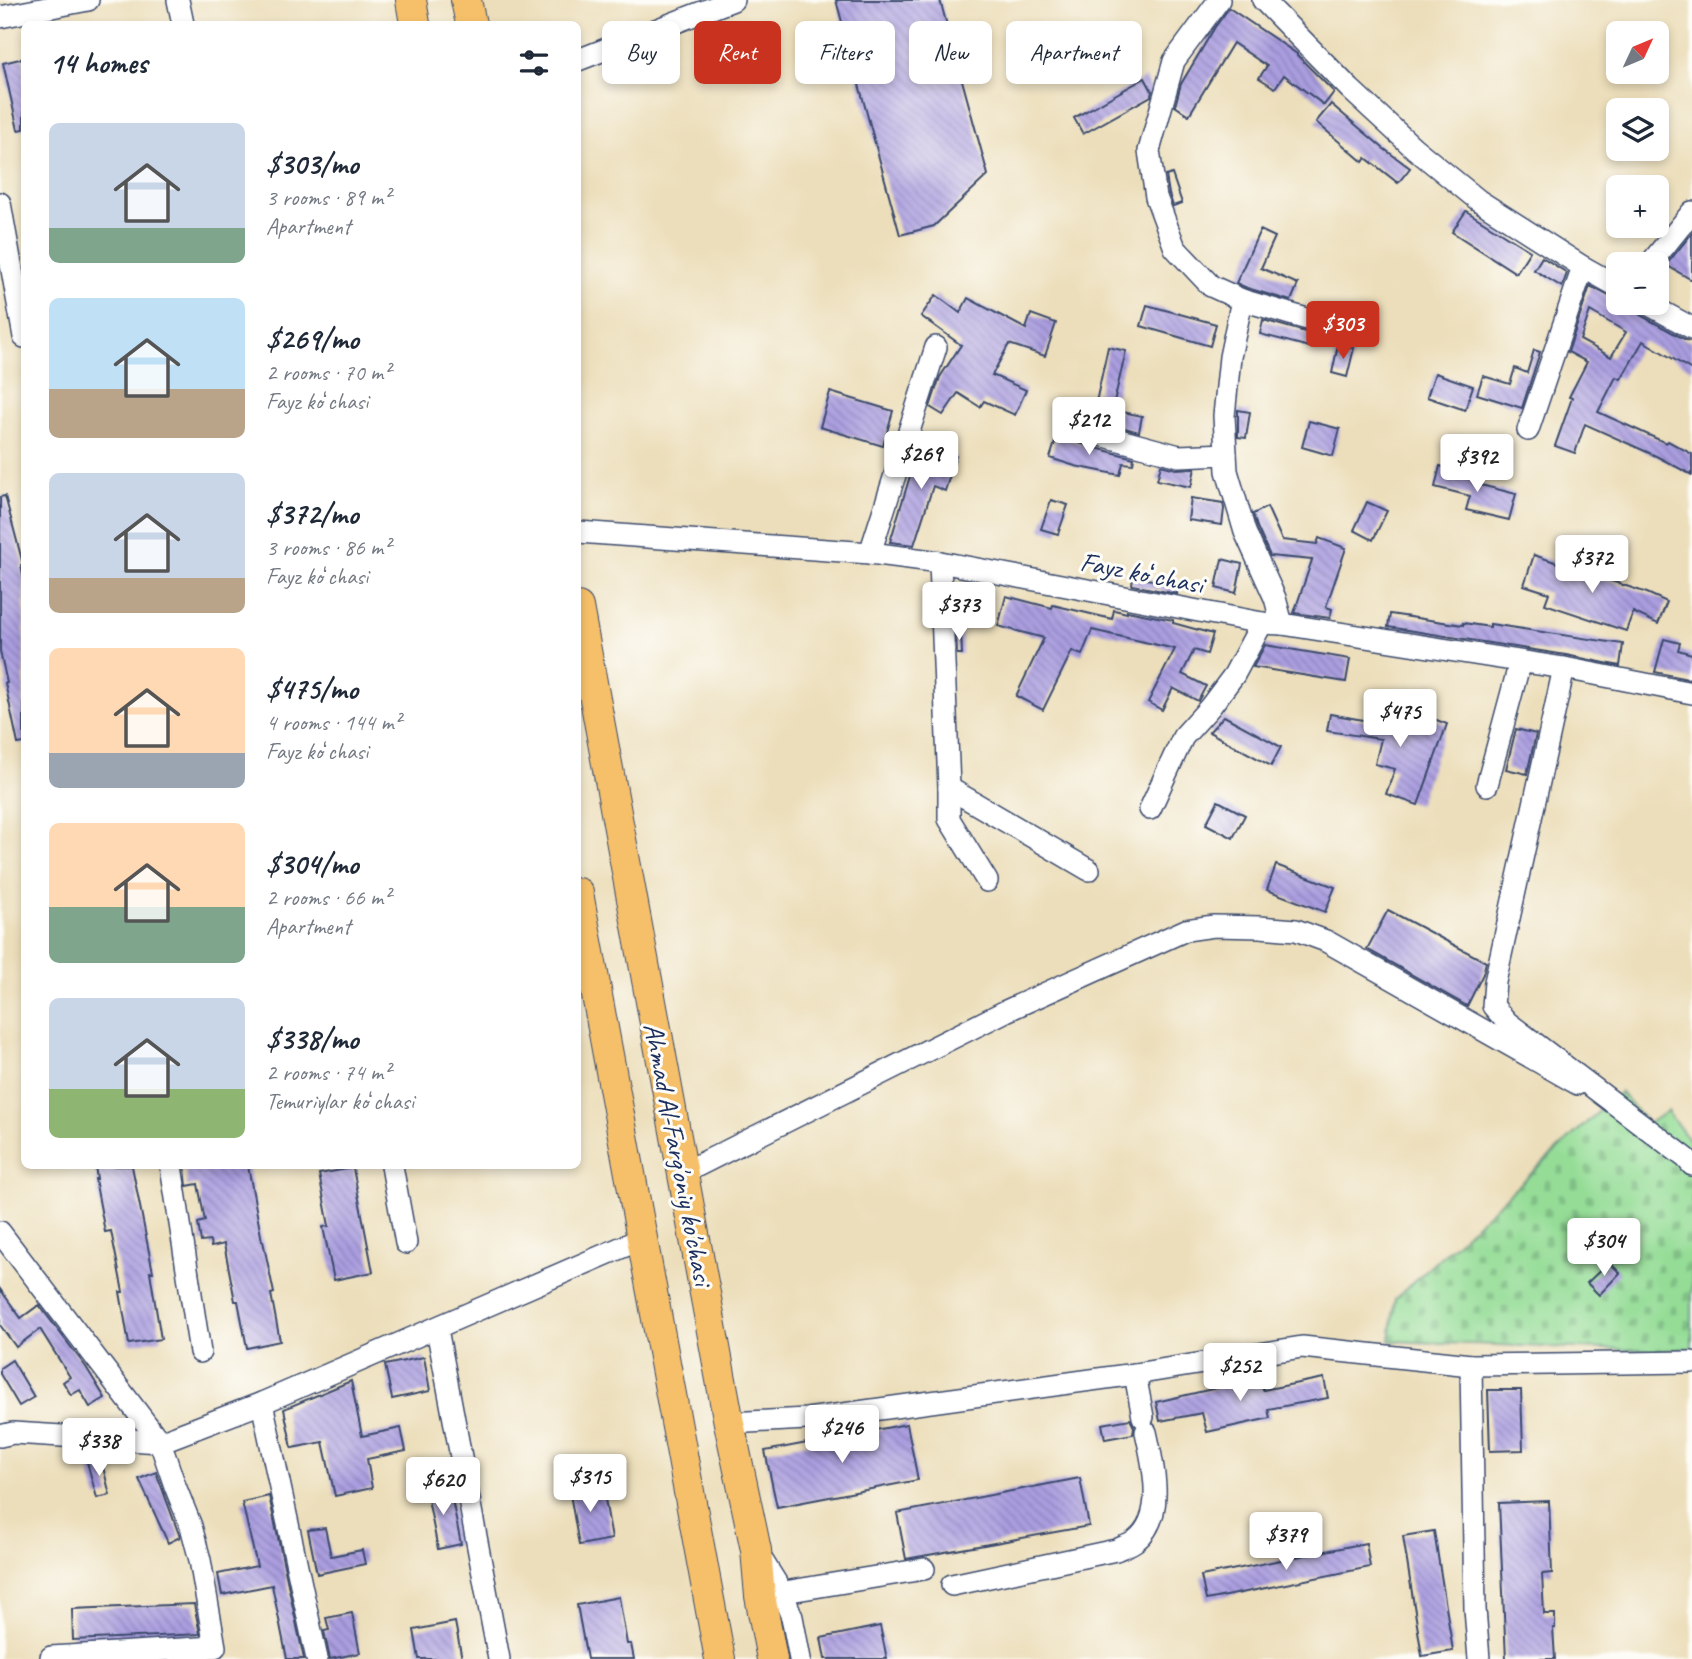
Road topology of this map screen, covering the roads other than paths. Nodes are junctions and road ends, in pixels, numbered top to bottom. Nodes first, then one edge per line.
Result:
1 (88, 0) edge
2 (178, 0) edge
3 (411, 0) edge
4 (466, 0) edge
5 (733, 0) edge
6 (1219, 0) edge
7 (1263, 0) edge
8 (0, 17) edge
9 (182, 21) edge
10 (414, 21) edge
11 (470, 21) edge
12 (581, 59) edge
13 (0, 203) edge
14 (1692, 212) edge
15 (1660, 252) edge
16 (1583, 267) junction
17 (1606, 280) edge
18 (1242, 300) junction
19 (1668, 315) edge
20 (21, 320) edge
21 (1324, 324) dead end
22 (1692, 328) edge
23 (936, 347) dead end
24 (1528, 430) dead end
25 (1086, 431) dead end
26 (1226, 454) junction
27 (581, 532) edge
28 (870, 553) junction
29 (940, 562) junction
30 (581, 623) edge
31 (1272, 624) junction
32 (1520, 662) junction
33 (1564, 668) junction
34 (1692, 693) edge
35 (1487, 785) dead end
36 (949, 788) junction
37 (1150, 809) dead end
38 (1089, 870) dead end
39 (987, 881) dead end
40 (581, 909) edge
41 (1578, 1084) dead end
42 (1692, 1165) edge
43 (171, 1169) edge
44 (393, 1169) edge
45 (683, 1173) junction
46 (0, 1232) edge
47 (641, 1239) junction
48 (406, 1243) dead end
49 (437, 1329) junction
50 (200, 1352) dead end
51 (1692, 1362) edge
52 (1471, 1365) junction
53 (1135, 1374) junction
54 (262, 1403) junction
55 (729, 1423) junction
56 (0, 1436) edge
57 (160, 1442) junction
58 (924, 1569) dead end
59 (952, 1585) dead end
60 (771, 1594) junction
61 (217, 1653) edge
62 (51, 1657) dead end
63 (317, 1659) edge
64 (499, 1659) edge
65 (720, 1659) edge
66 (772, 1659) edge
67 (800, 1659) edge
68 (1479, 1659) edge

1 - 8 street
2 - 9 street
3 - 10 highway
4 - 11 highway
5 - 12 street
6 - 18 street
7 - 16 street
13 - 20 street
14 - 15 street
16 - 17 street
16 - 24 street
18 - 21 street
18 - 26 street
19 - 22 street
23 - 28 street
25 - 26 street
26 - 31 street
27 - 28 street, Fayz koʻchasi
28 - 29 street, Fayz koʻchasi
29 - 31 street, Fayz koʻchasi
29 - 36 street
30 - 45 highway, Ahmad Al-Farg'oniy ko'chasi
31 - 32 street, Fayz koʻchasi
31 - 37 street
32 - 33 street, Fayz koʻchasi
32 - 35 street
33 - 34 street, Fayz koʻchasi
33 - 42 street
36 - 38 street
36 - 39 street
40 - 47 highway, Ahmad Al-Farg'oniy ko'chasi
41 - 45 street
43 - 50 street
44 - 48 street
45 - 55 highway, Ahmad Al-Farg'oniy ko'chasi
46 - 57 street
47 - 49 street
47 - 65 highway, Ahmad Al-Farg'oniy ko'chasi
49 - 54 street
49 - 64 street
51 - 52 street
52 - 53 street
52 - 68 street
53 - 55 street
53 - 59 street
54 - 57 street
54 - 63 street
55 - 60 highway, Ahmad Al-Farg'oniy ko'chasi
56 - 57 street
57 - 61 street
58 - 60 street
60 - 66 highway, Ahmad Al-Farg'oniy ko'chasi
60 - 67 street
61 - 62 street

